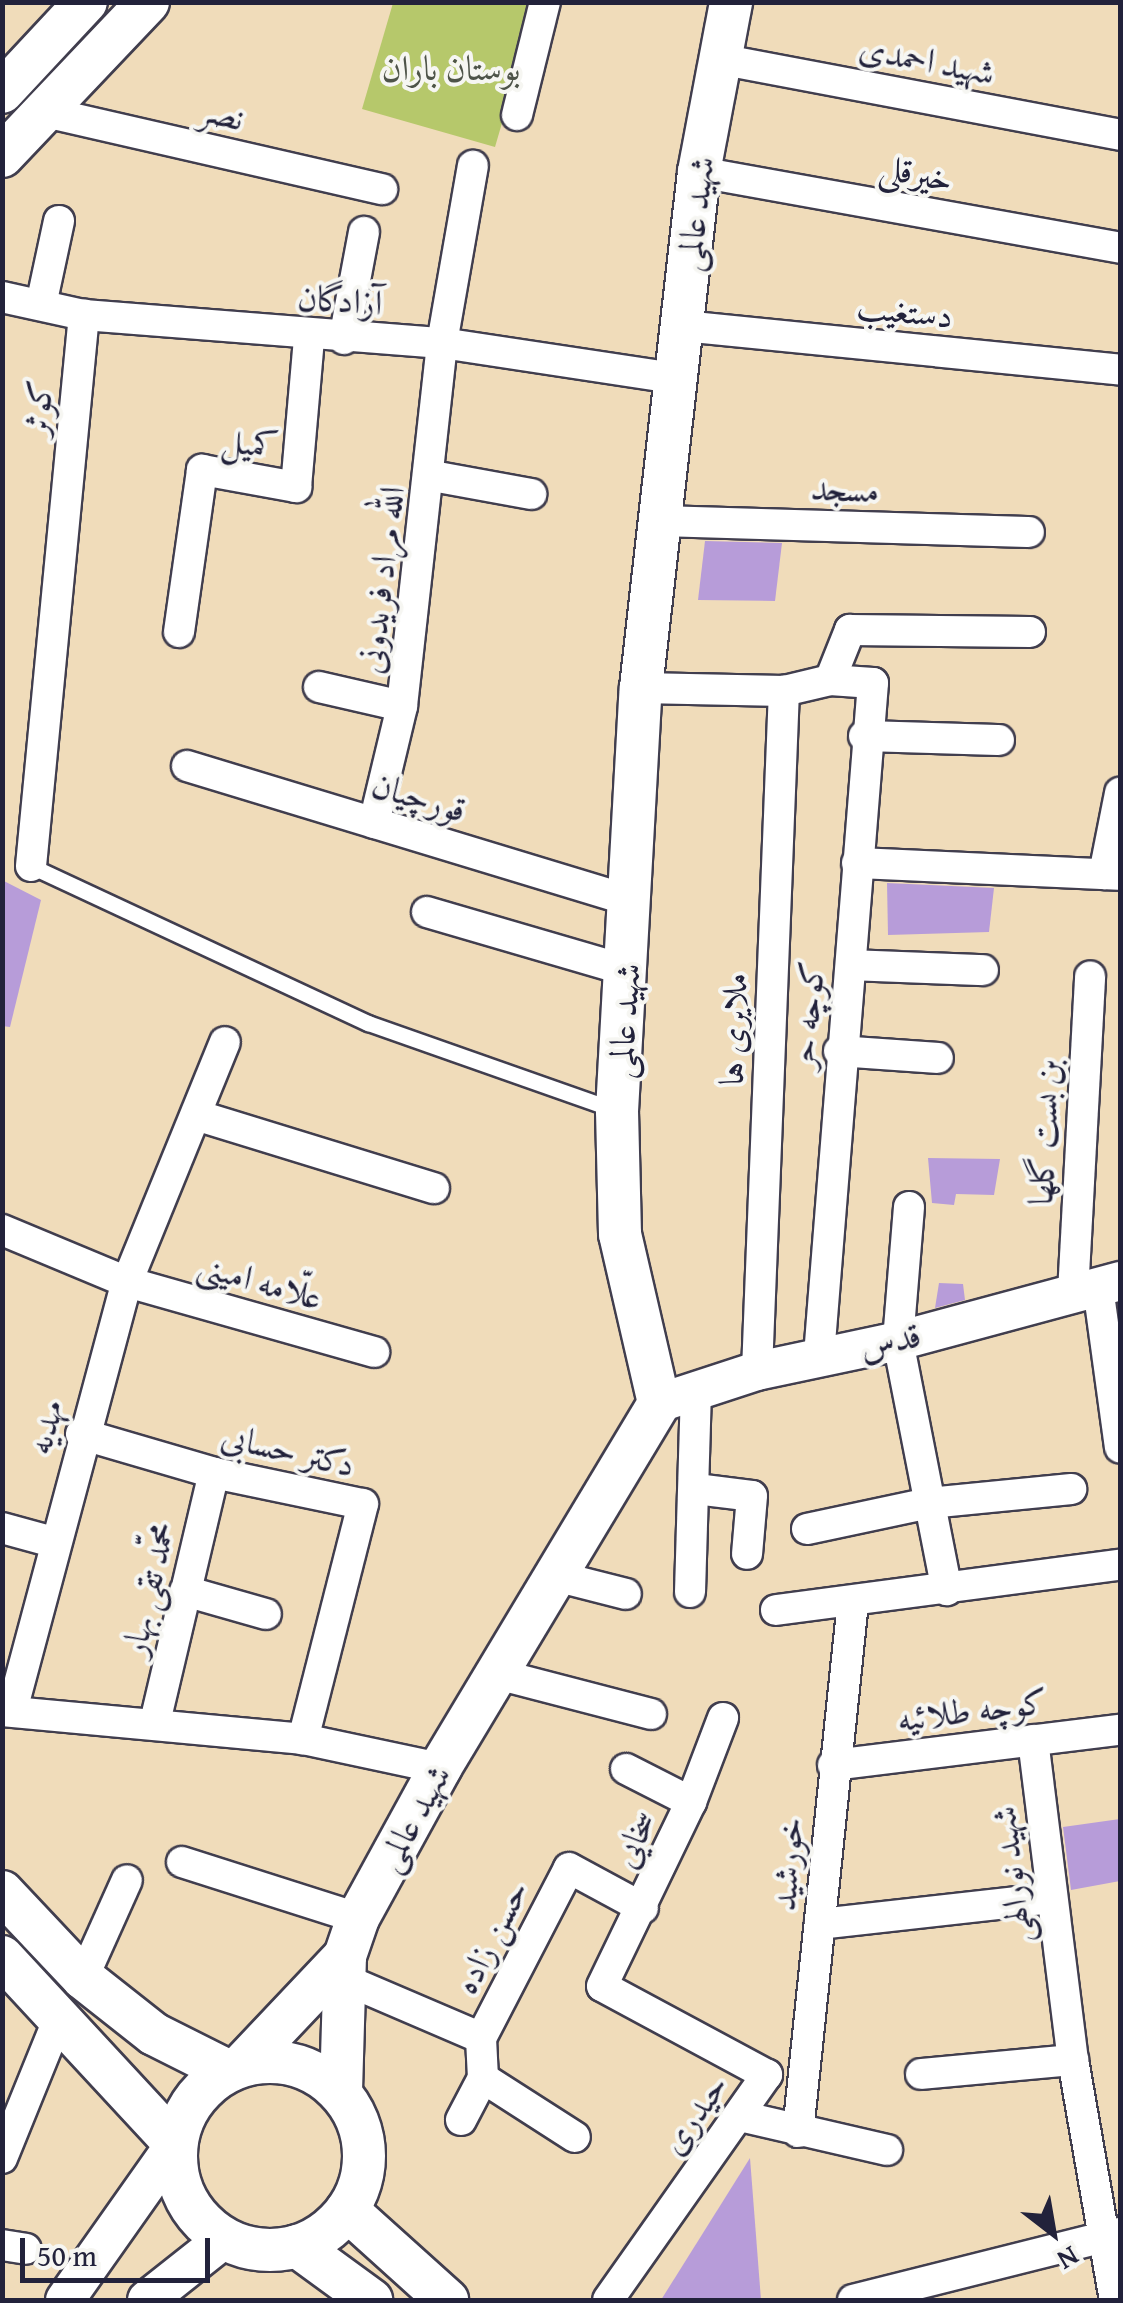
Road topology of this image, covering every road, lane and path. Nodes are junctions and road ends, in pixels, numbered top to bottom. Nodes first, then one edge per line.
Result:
1 (86, 2) edge
2 (148, 2) edge
3 (545, 2) edge
4 (722, 5) edge
5 (720, 59) junction
6 (2, 92) edge
7 (45, 112) junction
8 (517, 115) dead end
9 (1120, 135) edge
10 (2, 156) edge
11 (473, 166) dead end
12 (698, 172) junction
13 (382, 189) dead end
14 (60, 221) dead end
15 (364, 232) dead end
16 (1120, 248) edge
17 (2, 297) edge
18 (41, 305) junction
19 (84, 315) junction
20 (682, 326) junction
21 (309, 336) junction
22 (344, 339) junction
23 (442, 343) junction
24 (1120, 370) edge
25 (674, 378) junction
26 (432, 476) junction
27 (532, 494) dead end
28 (659, 521) junction
29 (1029, 532) dead end
30 (179, 632) dead end
31 (1030, 632) dead end
32 (830, 680) junction
33 (318, 687) dead end
34 (642, 688) junction
35 (784, 691) junction
36 (402, 706) junction
37 (864, 736) junction
38 (998, 740) dead end
39 (187, 766) dead end
40 (1120, 793) edge
41 (374, 822) junction
42 (857, 863) junction
43 (31, 866) joint
44 (1112, 875) edge
45 (630, 900) junction
46 (427, 912) dead end
47 (851, 965) junction
48 (983, 970) dead end
49 (629, 972) junction
50 (1090, 976) dead end
51 (225, 1042) dead end
52 (839, 1052) junction
53 (938, 1058) dead end
54 (617, 1111) junction
55 (196, 1115) junction
56 (434, 1188) dead end
57 (909, 1207) dead end
58 (2, 1230) edge
59 (127, 1282) junction
60 (1097, 1287) edge
61 (898, 1341) junction
62 (374, 1352) dead end
63 (819, 1356) junction
64 (757, 1371) junction
65 (678, 1398) junction
66 (82, 1434) junction
67 (1120, 1448) edge
68 (214, 1473) junction
69 (696, 1489) junction
70 (1071, 1489) dead end
71 (930, 1503) junction
72 (2, 1528) edge
73 (807, 1529) dead end
74 (53, 1542) junction
75 (747, 1554) dead end
76 (1120, 1565) edge
77 (555, 1576) junction
78 (947, 1590) junction
79 (186, 1591) junction
80 (690, 1592) dead end
81 (626, 1594) dead end
82 (852, 1602) junction
83 (776, 1610) dead end
84 (266, 1614) dead end
85 (500, 1674) junction
86 (7, 1710) edge
87 (651, 1714) dead end
88 (722, 1718) dead end
89 (156, 1722) junction
90 (1120, 1730) edge
91 (303, 1739) junction
92 (1032, 1740) junction
93 (834, 1765) junction
94 (440, 1768) junction
95 (626, 1768) dead end
96 (691, 1802) junction
97 (182, 1862) dead end
98 (127, 1880) dead end
99 (2, 1892) edge
100 (1050, 1898) junction
101 (643, 1908) junction
102 (820, 1924) junction
103 (350, 1952) junction
104 (2, 1957) edge
105 (83, 1978) junction
106 (602, 1986) joint
107 (60, 2014) junction
108 (481, 2038) junction
109 (1073, 2060) junction
110 (235, 2068) junction
111 (921, 2074) dead end
112 (483, 2078) junction
113 (342, 2094) junction
114 (740, 2116) junction
115 (462, 2120) dead end
116 (798, 2132) junction
117 (575, 2137) dead end
118 (6, 2140) edge
119 (176, 2144) junction
120 (887, 2150) dead end
121 (347, 2210) junction
122 (1113, 2235) edge
123 (224, 2239) junction
124 (297, 2246) junction
125 (155, 2296) edge
126 (64, 2300) edge
127 (372, 2300) edge
128 (447, 2300) edge
129 (608, 2300) edge
130 (853, 2300) edge
131 (1115, 2300) edge

1 - 6 main road
2 - 7 main road
3 - 8 street
4 - 5 main road, شهید عالمی
5 - 9 street, شهید احمدی
5 - 12 main road, شهید عالمی
7 - 10 main road
7 - 13 street, نصر
11 - 23 street, الله مراد فریدونی
12 - 16 street, خیرقلی
12 - 20 main road, شهید عالمی
14 - 18 street
15 - 22 street
17 - 18 street, آزادگان
18 - 19 street, آزادگان
19 - 21 street, آزادگان
19 - 43 street, کوثر
20 - 24 street, دستغیب
20 - 25 main road, شهید عالمی
21 - 22 street, آزادگان
21 - 30 street, کمیل
22 - 23 street, آزادگان
23 - 25 street, آزادگان
23 - 26 street, الله مراد فریدونی
25 - 28 main road, شهید عالمی
26 - 27 street
26 - 36 street, الله مراد فریدونی
28 - 29 street, مسجد
28 - 34 main road, شهید عالمی
31 - 32 street
32 - 35 street
32 - 37 street, کوچه حر
33 - 36 street
34 - 35 street
34 - 45 main road, شهید عالمی
35 - 64 street, ملایری ها
36 - 41 street, الله مراد فریدونی
37 - 38 street
37 - 42 street, کوچه حر
39 - 41 street, قورچیان
40 - 44 street
41 - 45 street, قورچیان
42 - 44 street
42 - 47 street, کوچه حر
43 - 54 lane
45 - 49 main road, شهید عالمی
46 - 49 street
47 - 48 street
47 - 52 street, کوچه حر
49 - 54 main road, شهید عالمی
50 - 60 street, بن بست گلها
51 - 55 street, مهدیه
52 - 53 street
52 - 63 street, کوچه حر
54 - 65 main road, شهید عالمی
55 - 56 street
55 - 59 street, مهدیه
57 - 61 street
58 - 59 street, علّامه امینی
59 - 62 street, علّامه امینی
59 - 66 street, مهدیه
60 - 61 street, قدس
60 - 67 street, بن بست گلها
61 - 63 street, قدس
61 - 71 street
63 - 64 street, قدس
64 - 65 street, قدس
65 - 69 street
65 - 77 main road, شهید عالمی
66 - 68 street, دکتر حسابی
66 - 74 street, مهدیه
68 - 79 street, محمّد تقی بهار
68 - 91 street, دکتر حسابی
69 - 75 street
69 - 80 street
70 - 71 street
71 - 73 street
71 - 78 street
72 - 74 street
74 - 86 street, مهدیه
76 - 78 street
77 - 81 street
77 - 85 main road, شهید عالمی
78 - 82 street
79 - 84 street
79 - 89 street, محمّد تقی بهار
82 - 83 street
82 - 93 street, خورشید
85 - 87 street
85 - 94 main road, شهید عالمی
86 - 89 street, مهدیه
88 - 96 street, سخایی
89 - 91 street, مهدیه
90 - 92 street, کوچه طلائیه
91 - 94 street, مهدیه
92 - 93 street, کوچه طلائیه
92 - 100 street, شهید نورالهی
93 - 102 street, خورشید
94 - 103 main road, شهید عالمی
95 - 96 street
96 - 101 street, سخایی
97 - 103 street
98 - 105 street
99 - 105 main road
100 - 102 street
100 - 109 street, شهید نورالهی
101 - 106 street, سخایی
101 - 108 street, حسن زاده
102 - 116 street, خورشید
103 - 108 street
103 - 110 main road, شهید عالمی
103 - 113 main road, شهید عالمی
104 - 107 main road
105 - 110 main road
106 - 114 street, حیدری
107 - 118 street
107 - 119 main road
108 - 112 street, حسن زاده
109 - 111 street
109 - 122 street, شهید نورالهی
110 - 113 main road
110 - 119 main road
112 - 115 street, حسن زاده
112 - 117 street
113 - 121 main road
114 - 116 street
114 - 129 street, حیدری
116 - 120 street
119 - 123 main road
119 - 126 street
121 - 124 main road
121 - 128 main road
122 - 130 street
122 - 131 street
123 - 124 main road
123 - 125 street
124 - 127 main road

